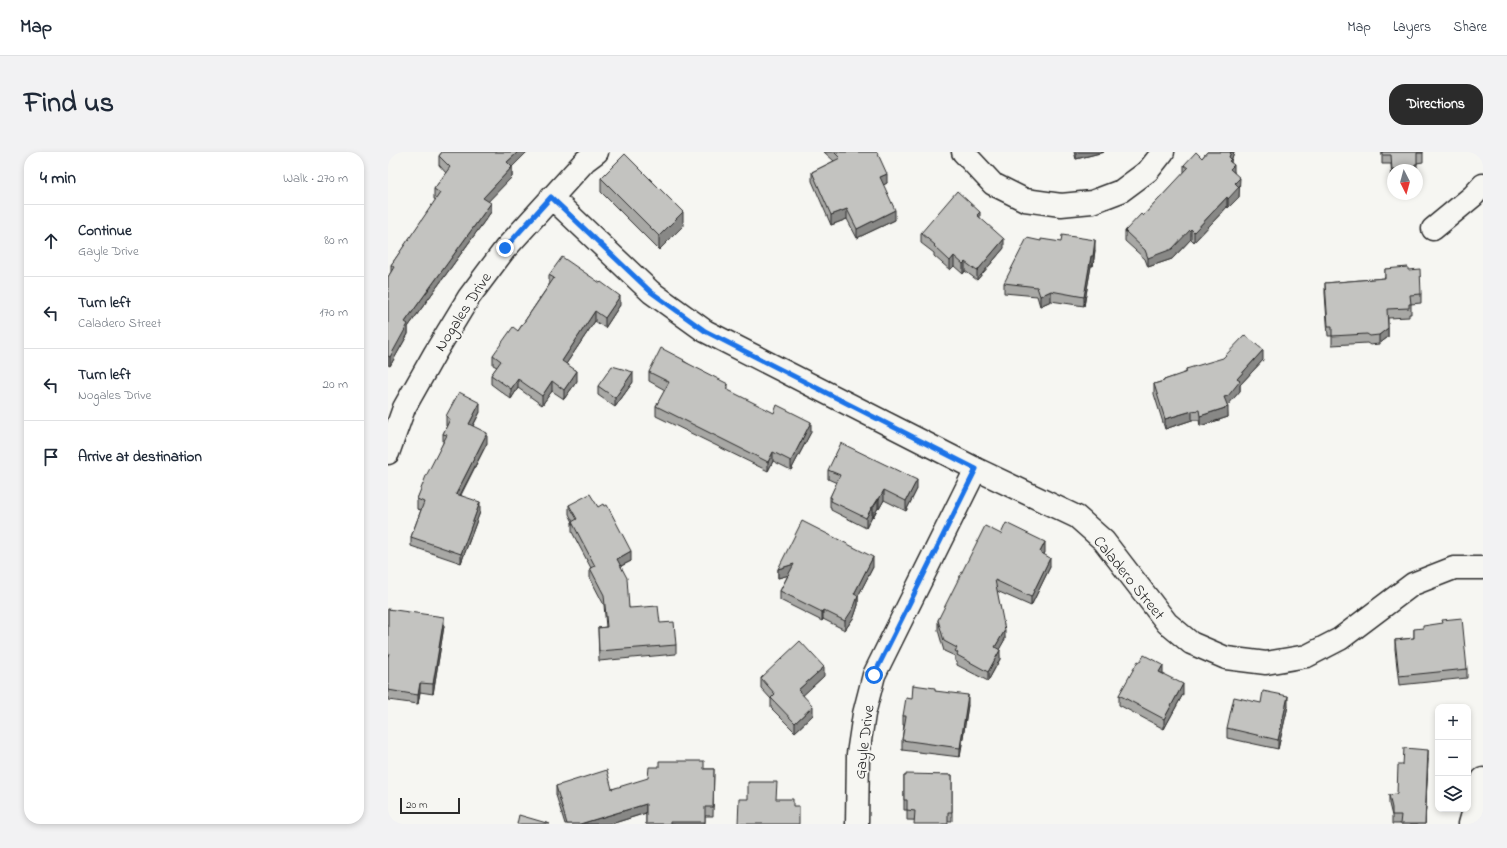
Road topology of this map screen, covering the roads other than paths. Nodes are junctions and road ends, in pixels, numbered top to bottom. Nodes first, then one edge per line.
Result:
1 (597, 152) edge
2 (963, 152) edge
3 (1163, 152) edge
4 (1483, 185) edge
5 (551, 197) junction
6 (1433, 229) dead end
7 (388, 453) edge
8 (976, 469) junction
9 (1483, 568) edge
10 (1483, 780) edge
11 (857, 824) edge
12 (1470, 824) edge

1 - 5 street, Nogales Drive
2 - 3 street
4 - 6 street
5 - 7 street, Nogales Drive
5 - 8 street, Caladero Street
8 - 9 street, Caladero Street
8 - 11 street, Gayle Drive
10 - 12 street

